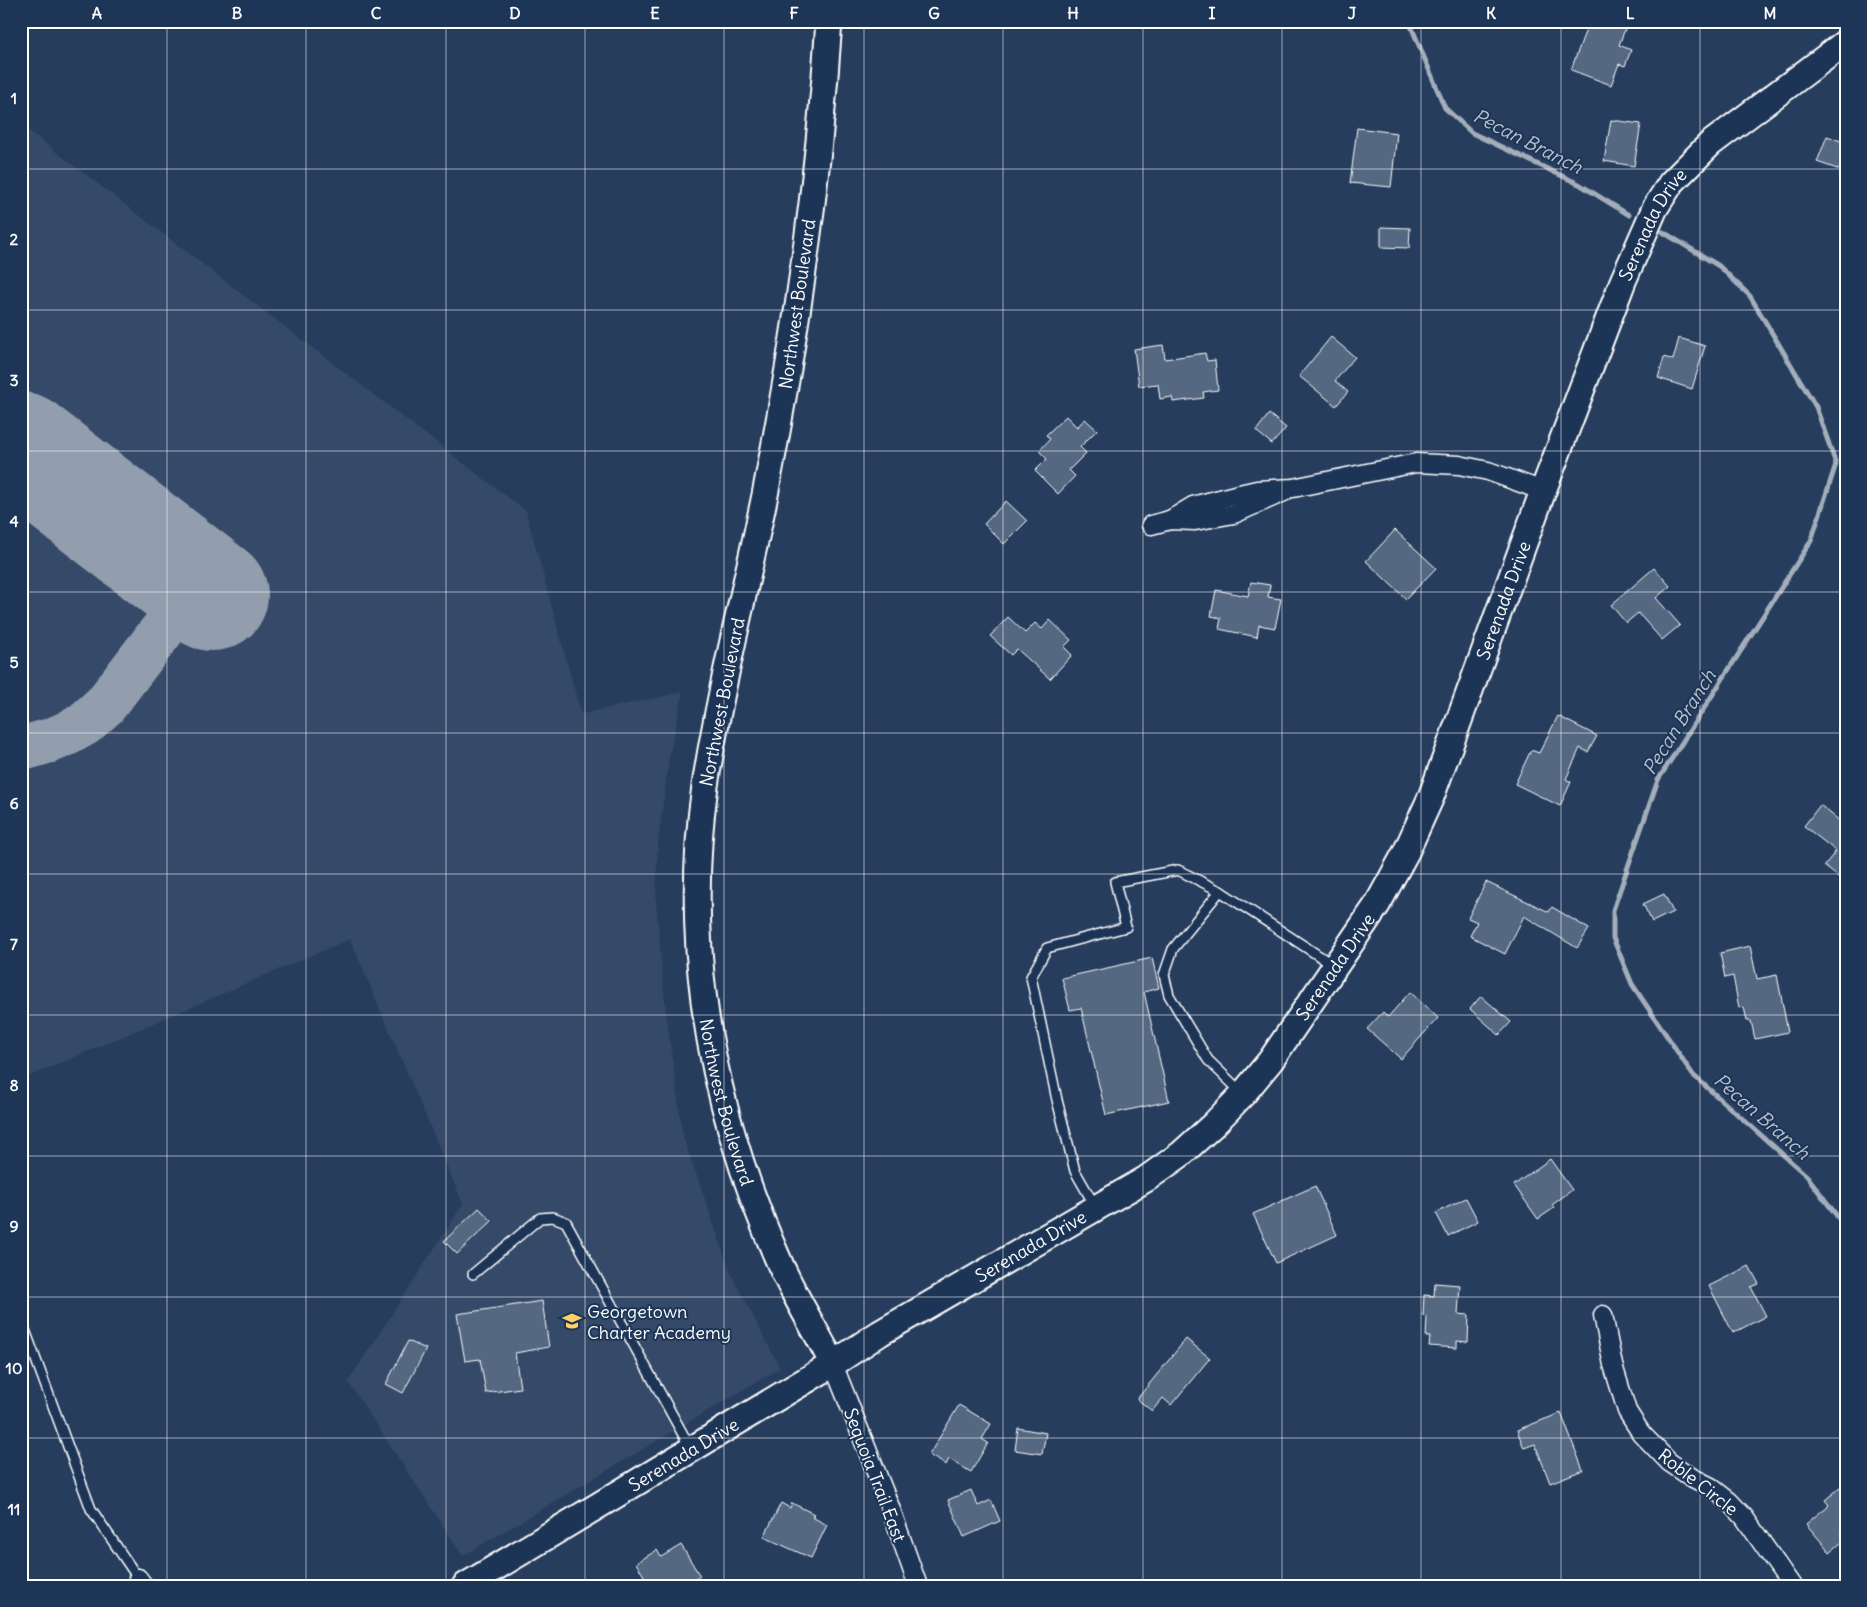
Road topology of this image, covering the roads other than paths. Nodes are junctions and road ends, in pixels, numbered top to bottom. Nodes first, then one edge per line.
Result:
1 (829, 21) edge
2 (1846, 42) edge
3 (1543, 491) junction
4 (1151, 525) dead end
5 (1220, 891) junction
6 (1336, 966) junction
7 (1243, 1094) junction
8 (1097, 1208) junction
9 (473, 1274) dead end
10 (1603, 1315) dead end
11 (25, 1330) dead end
12 (833, 1364) junction
13 (691, 1449) junction
14 (141, 1582) edge
15 (465, 1586) edge
16 (918, 1586) edge
17 (1792, 1586) edge

1 - 12 street, Northwest Boulevard
2 - 3 street, Serenada Drive
3 - 4 street
3 - 6 street, Serenada Drive
5 - 6 lane
5 - 7 lane
5 - 8 lane
6 - 7 street, Serenada Drive
7 - 8 street, Serenada Drive
8 - 12 street, Serenada Drive
9 - 13 lane
10 - 17 street, Roble Circle
11 - 14 lane
12 - 13 street, Serenada Drive
12 - 16 street, Sequoia Trail East
13 - 15 street, Serenada Drive

